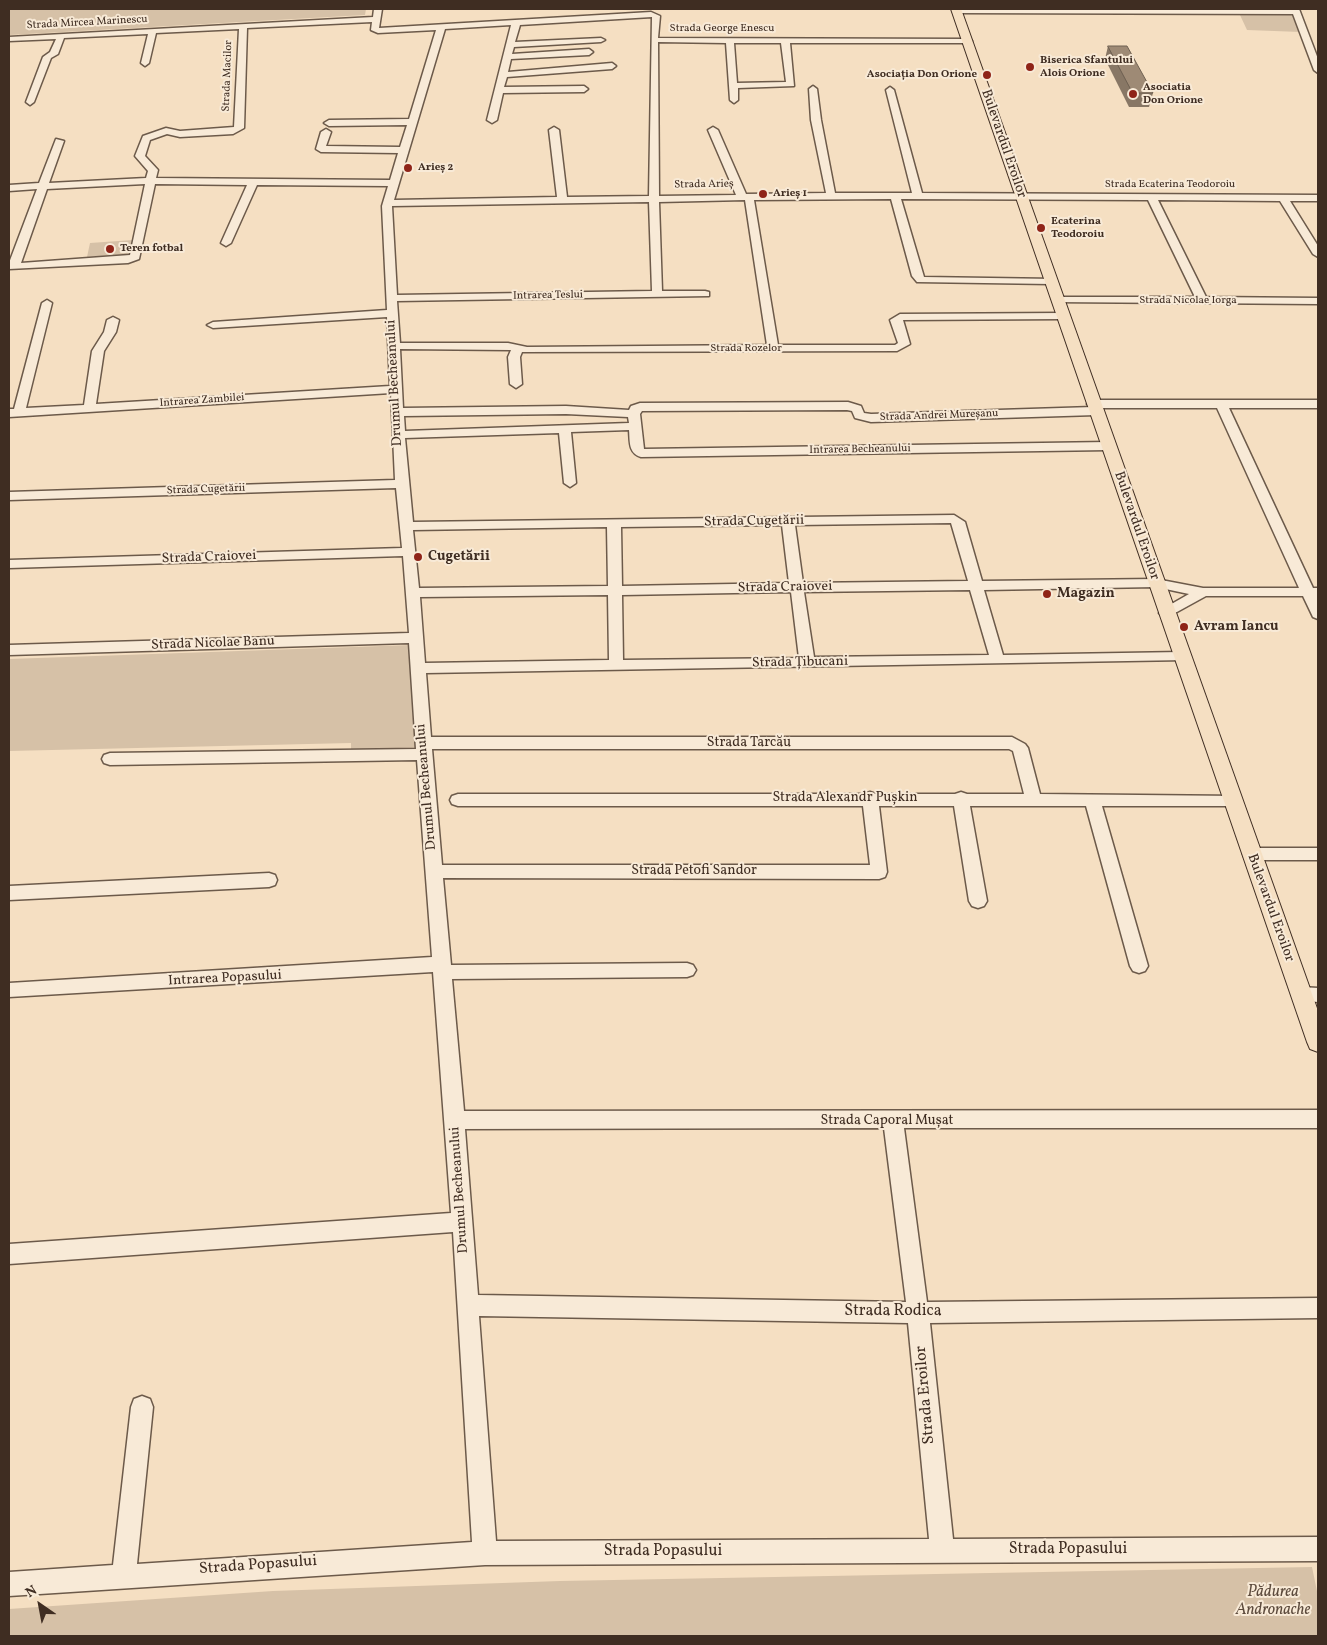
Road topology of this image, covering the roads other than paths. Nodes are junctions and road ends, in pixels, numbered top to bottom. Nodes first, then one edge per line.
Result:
1 (378, 9) edge
2 (957, 10) edge
3 (1296, 10) edge
4 (376, 19) junction
5 (516, 23) junction
6 (242, 26) junction
7 (441, 28) junction
8 (775, 28) dead end
9 (153, 31) junction
10 (60, 36) junction
11 (9, 39) edge
12 (1307, 39) junction
13 (1318, 39) edge
14 (601, 40) dead end
15 (654, 40) junction
16 (730, 40) junction
17 (775, 40) junction
18 (785, 40) junction
19 (968, 41) junction
20 (512, 45) junction
21 (589, 52) dead end
22 (1316, 56) edge
23 (509, 58) junction
24 (145, 63) dead end
25 (612, 66) dead end
26 (1318, 68) edge
27 (504, 75) junction
28 (733, 86) junction
29 (584, 89) dead end
30 (813, 89) dead end
31 (500, 90) junction
32 (890, 90) dead end
33 (734, 100) dead end
34 (30, 102) dead end
35 (492, 120) dead end
36 (414, 122) junction
37 (554, 130) dead end
38 (714, 130) dead end
39 (59, 142) dead end
40 (405, 150) junction
41 (150, 182) junction
42 (253, 182) junction
43 (395, 183) junction
44 (43, 186) junction
45 (9, 188) edge
46 (831, 196) junction
47 (896, 196) junction
48 (918, 196) junction
49 (1021, 196) junction
50 (745, 197) junction
51 (1151, 197) junction
52 (654, 198) junction
53 (1283, 198) junction
54 (1318, 198) edge
55 (562, 200) junction
56 (388, 203) junction
57 (226, 243) dead end
58 (1318, 254) edge
59 (128, 260) joint
60 (12, 265) edge
61 (1050, 281) junction
62 (657, 294) junction
63 (705, 294) dead end
64 (390, 298) junction
65 (1057, 300) junction
66 (1202, 301) junction
67 (1318, 301) edge
68 (47, 303) dead end
69 (391, 313) junction
70 (1063, 316) junction
71 (113, 320) dead end
72 (213, 325) dead end
73 (393, 346) junction
74 (518, 348) junction
75 (773, 349) junction
76 (105, 362) dead end
77 (516, 384) dead end
78 (395, 389) junction
79 (1221, 403) junction
80 (1318, 404) edge
81 (726, 405) joint
82 (1094, 407) junction
83 (92, 408) junction
84 (397, 412) junction
85 (14, 413) edge
86 (634, 420) junction
87 (565, 430) junction
88 (398, 435) junction
89 (1108, 446) junction
90 (570, 483) dead end
91 (403, 484) junction
92 (9, 496) edge
93 (788, 521) junction
94 (614, 524) junction
95 (407, 526) junction
96 (409, 552) junction
97 (9, 564) edge
98 (1156, 583) junction
99 (976, 585) junction
100 (796, 588) junction
101 (614, 590) junction
102 (1204, 592) junction
103 (1313, 592) edge
104 (413, 593) junction
105 (1166, 613) junction
106 (1318, 614) edge
107 (417, 638) junction
108 (9, 650) edge
109 (1181, 657) junction
110 (997, 659) junction
111 (807, 663) junction
112 (616, 665) junction
113 (419, 668) junction
114 (424, 748) junction
115 (110, 759) dead end
116 (870, 798) junction
117 (962, 798) junction
118 (1032, 798) junction
119 (1092, 799) junction
120 (458, 800) dead end
121 (1232, 800) junction
122 (1251, 854) junction
123 (1318, 854) edge
124 (434, 872) junction
125 (270, 880) dead end
126 (9, 893) edge
127 (978, 901) dead end
128 (1139, 966) dead end
129 (442, 968) junction
130 (686, 970) dead end
131 (9, 990) edge
132 (1310, 995) edge
133 (1318, 1042) edge
134 (1318, 1119) edge
135 (455, 1120) junction
136 (893, 1121) junction
137 (461, 1222) junction
138 (9, 1254) edge
139 (468, 1305) junction
140 (1318, 1308) edge
141 (918, 1313) junction
142 (142, 1407) dead end
143 (1318, 1548) edge
144 (942, 1551) junction
145 (486, 1553) junction
146 (124, 1575) junction
147 (9, 1584) edge

1 - 4 street
2 - 3 street
2 - 19 main road, Bulevardul Eroilor
3 - 12 street
4 - 6 street, Strada Mircea Marinescu
4 - 7 street, Strada George Enescu
5 - 7 street, Strada George Enescu
5 - 15 street, Strada George Enescu
5 - 20 street
6 - 9 street, Strada Mircea Marinescu
6 - 41 street, Strada Macilor
7 - 36 street, Drumul Becheanului
8 - 17 street
9 - 10 street, Strada Mircea Marinescu
9 - 24 street
10 - 11 street, Strada Mircea Marinescu
10 - 34 street
12 - 13 street
12 - 22 street
14 - 20 street
15 - 16 street, Strada George Enescu
15 - 52 street
16 - 17 street, Strada George Enescu
16 - 28 street
17 - 18 street, Strada George Enescu
18 - 19 street, Strada George Enescu
18 - 28 street
19 - 49 main road, Bulevardul Eroilor
20 - 23 street
21 - 23 street
22 - 26 street
23 - 27 street
25 - 27 street
27 - 31 street
28 - 33 street
29 - 31 street
30 - 46 street
31 - 35 street
32 - 48 street
36 - 40 street, Drumul Becheanului
36 - 40 street
37 - 55 street
38 - 50 street
39 - 44 street
40 - 43 street, Drumul Becheanului
41 - 42 street
41 - 44 street
41 - 59 street
42 - 43 street
42 - 57 street
43 - 56 street, Drumul Becheanului
44 - 45 street
44 - 60 street
46 - 47 street, Strada Arieș
46 - 50 street, Strada Arieș
47 - 48 street, Strada Arieș
47 - 61 street
48 - 49 street, Strada Arieș
49 - 51 street, Strada Ecaterina Teodoroiu
49 - 61 main road, Bulevardul Eroilor
50 - 52 street, Strada Arieș
50 - 75 street
51 - 53 street, Strada Ecaterina Teodoroiu
51 - 66 street
52 - 55 street, Strada Arieș
52 - 62 street
53 - 54 street, Strada Ecaterina Teodoroiu
53 - 58 street
55 - 56 street, Strada Arieș
56 - 64 street, Drumul Becheanului
59 - 60 street
61 - 65 main road, Bulevardul Eroilor
62 - 63 street, Intrarea Teslui
62 - 64 street, Intrarea Teslui
64 - 69 street, Drumul Becheanului
65 - 66 street, Strada Nicolae Iorga
65 - 70 main road, Bulevardul Eroilor
66 - 67 street, Strada Nicolae Iorga
68 - 85 street
69 - 72 street
69 - 73 street, Drumul Becheanului
70 - 75 street, Strada Rozelor
70 - 82 main road, Bulevardul Eroilor
71 - 83 street
73 - 74 street, Strada Rozelor
73 - 78 street, Drumul Becheanului
74 - 75 street, Strada Rozelor
74 - 77 street
76 - 83 street
78 - 83 street, Intrarea Zambilei
78 - 84 street, Drumul Becheanului
79 - 80 street, Strada Andrei Mureșanu
79 - 82 street, Strada Andrei Mureșanu
79 - 103 street
81 - 82 street, Strada Andrei Mureșanu
81 - 86 street
82 - 89 main road, Bulevardul Eroilor
83 - 85 street, Intrarea Zambilei
84 - 86 street
84 - 88 street, Drumul Becheanului
86 - 87 street
86 - 89 street, Intrarea Becheanului
87 - 88 street
87 - 90 street
88 - 91 street, Drumul Becheanului
89 - 98 main road, Bulevardul Eroilor
91 - 92 street, Strada Cugetării
91 - 95 street, Drumul Becheanului
93 - 94 street, Strada Cugetării
93 - 99 street, Strada Cugetării
93 - 100 street
94 - 95 street, Strada Cugetării
94 - 101 street
95 - 96 street, Drumul Becheanului
96 - 97 street, Strada Craiovei
96 - 104 street, Drumul Becheanului
98 - 99 street, Strada Craiovei
98 - 102 street, Strada Craiovei
98 - 105 main road, Bulevardul Eroilor
99 - 100 street, Strada Craiovei
99 - 110 street, Strada Cugetării
100 - 101 street, Strada Craiovei
100 - 111 street
101 - 104 street, Strada Craiovei
101 - 112 street
102 - 103 street, Strada Craiovei
102 - 105 street
103 - 106 street
104 - 107 street, Drumul Becheanului
105 - 109 main road, Bulevardul Eroilor
107 - 108 street, Strada Nicolae Banu
107 - 113 street, Drumul Becheanului
109 - 110 street, Strada Țibucani
109 - 121 main road, Bulevardul Eroilor
110 - 111 street, Strada Țibucani
111 - 112 street, Strada Țibucani
112 - 113 street, Strada Țibucani
113 - 114 street, Drumul Becheanului
114 - 115 street, Strada Tarcău
114 - 118 street, Strada Tarcău
114 - 124 street, Drumul Becheanului
116 - 117 street, Strada Alexandr Pușkin
116 - 120 street, Strada Alexandr Pușkin
116 - 124 street, Strada Petofi Sandor
117 - 118 street, Strada Alexandr Pușkin
117 - 127 street
118 - 119 street, Strada Alexandr Pușkin
119 - 121 street, Strada Alexandr Pușkin
119 - 128 street
121 - 122 main road, Bulevardul Eroilor
122 - 123 street
122 - 132 main road, Bulevardul Eroilor
124 - 129 street, Drumul Becheanului
125 - 126 street
129 - 130 street, Intrarea Popasului
129 - 131 street, Intrarea Popasului
129 - 135 street, Drumul Becheanului
132 - 133 main road, Bulevardul Eroilor
134 - 136 street, Strada Caporal Mușat
135 - 136 street, Strada Caporal Mușat
135 - 137 street, Drumul Becheanului
136 - 141 street, Strada Eroilor
137 - 138 street
137 - 139 street, Drumul Becheanului
139 - 141 street, Strada Rodica
139 - 145 street, Drumul Becheanului
140 - 141 street, Strada Rodica
141 - 144 street, Strada Eroilor
142 - 146 street
143 - 144 street, Strada Popasului
144 - 145 street, Strada Popasului
145 - 146 street, Strada Popasului
146 - 147 street, Strada Popasului

